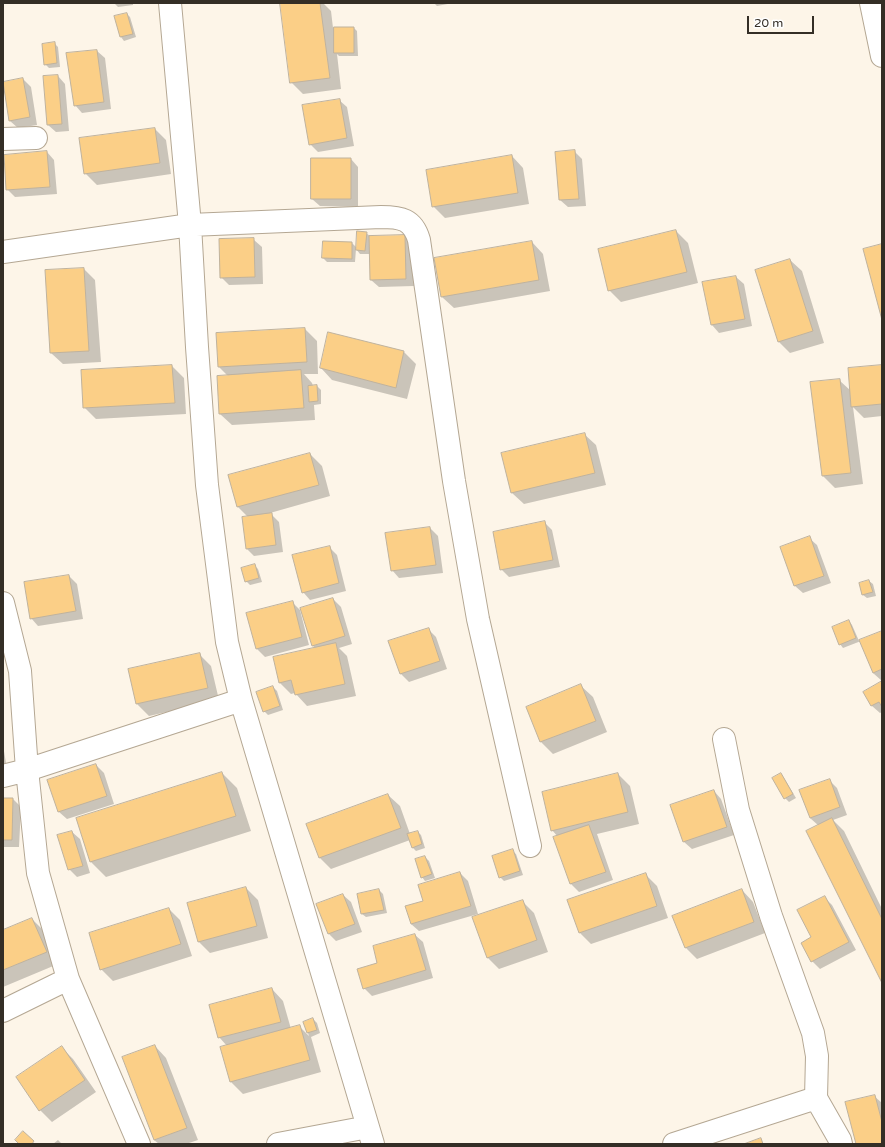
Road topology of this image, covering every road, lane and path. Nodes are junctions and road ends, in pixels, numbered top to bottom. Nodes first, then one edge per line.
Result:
1 (170, 3) edge
2 (871, 3) edge
3 (882, 56) edge
4 (3, 138) edge
5 (36, 138) dead end
6 (190, 225) junction
7 (3, 252) edge
8 (3, 603) edge
9 (241, 700) junction
10 (724, 739) dead end
11 (27, 770) junction
12 (3, 776) edge
13 (530, 846) dead end
14 (68, 979) junction
15 (3, 1011) edge
16 (816, 1098) junction
17 (370, 1136) edge
18 (139, 1144) edge
19 (278, 1144) edge
20 (674, 1144) edge
21 (841, 1144) edge

1 - 6 street
2 - 3 street
4 - 5 street
6 - 7 street
6 - 9 street
6 - 13 street
8 - 11 street
9 - 11 street
9 - 17 street
10 - 16 street
11 - 12 street
11 - 14 street
14 - 15 street
14 - 18 street
16 - 20 street
16 - 21 street
17 - 19 street

